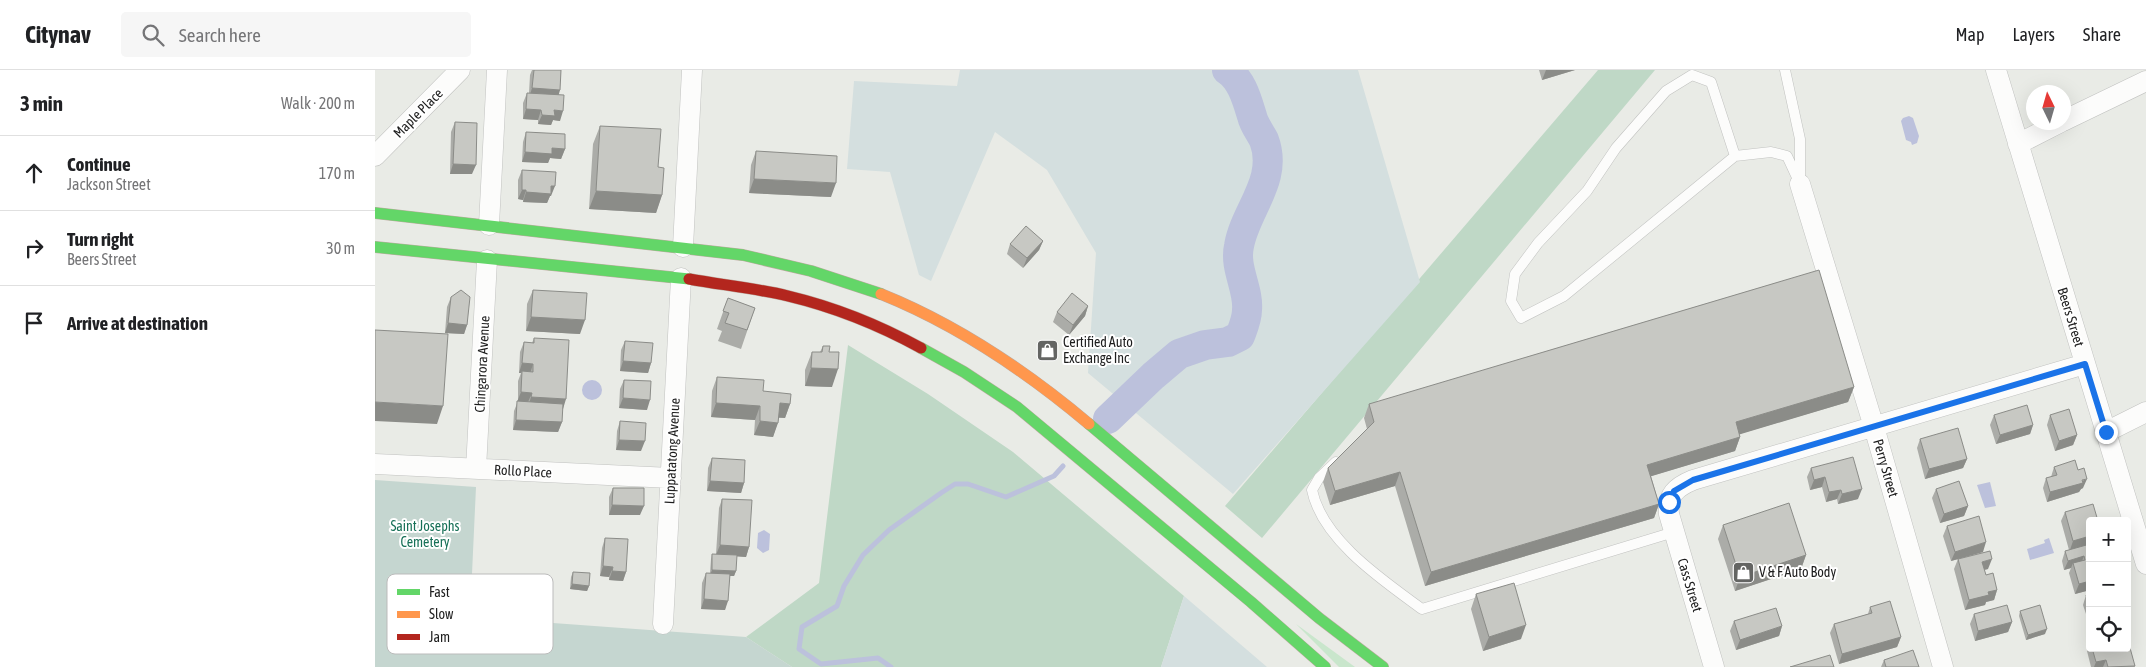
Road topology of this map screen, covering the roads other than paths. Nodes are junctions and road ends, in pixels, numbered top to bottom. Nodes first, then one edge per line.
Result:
1 (460, 70) edge
2 (497, 70) edge
3 (692, 70) edge
4 (1785, 70) edge
5 (1996, 70) edge
6 (1694, 73) edge
7 (2146, 81) edge
8 (2071, 118) edge
9 (2046, 130) edge
10 (2018, 144) junction
11 (375, 156) edge
12 (1735, 156) junction
13 (1800, 184) junction
14 (375, 213) edge
15 (489, 225) junction
16 (375, 247) edge
17 (683, 247) junction
18 (487, 260) junction
19 (681, 278) junction
20 (2085, 364) junction
21 (2146, 412) edge
22 (1874, 427) junction
23 (2106, 432) junction
24 (1346, 452) edge
25 (375, 464) edge
26 (476, 469) junction
27 (671, 478) junction
28 (1674, 532) junction
29 (2146, 564) edge
30 (663, 624) dead end
31 (1325, 667) edge
32 (1383, 667) edge
33 (1714, 667) edge
34 (1943, 667) edge

1 - 11 street, Maple Place
2 - 15 street
3 - 17 street
4 - 13 lane
5 - 10 street, Beers Street
6 - 12 lane
6 - 12 lane
7 - 8 street
9 - 10 street
10 - 20 street, Beers Street
12 - 13 lane
13 - 22 street, Perry Street
14 - 15 highway
15 - 17 highway
16 - 18 highway
17 - 32 highway
18 - 19 highway
18 - 26 street, Chingarora Avenue
19 - 27 street, Luppatatong Avenue
19 - 31 highway
20 - 22 street
20 - 23 street, Beers Street
21 - 23 street
22 - 28 street, Cass Street
22 - 34 street, Perry Street
23 - 29 street, Beers Street
24 - 28 lane
25 - 26 street, Rollo Place
26 - 27 street, Rollo Place
27 - 30 street, Luppatatong Avenue
28 - 33 street, Cass Street

